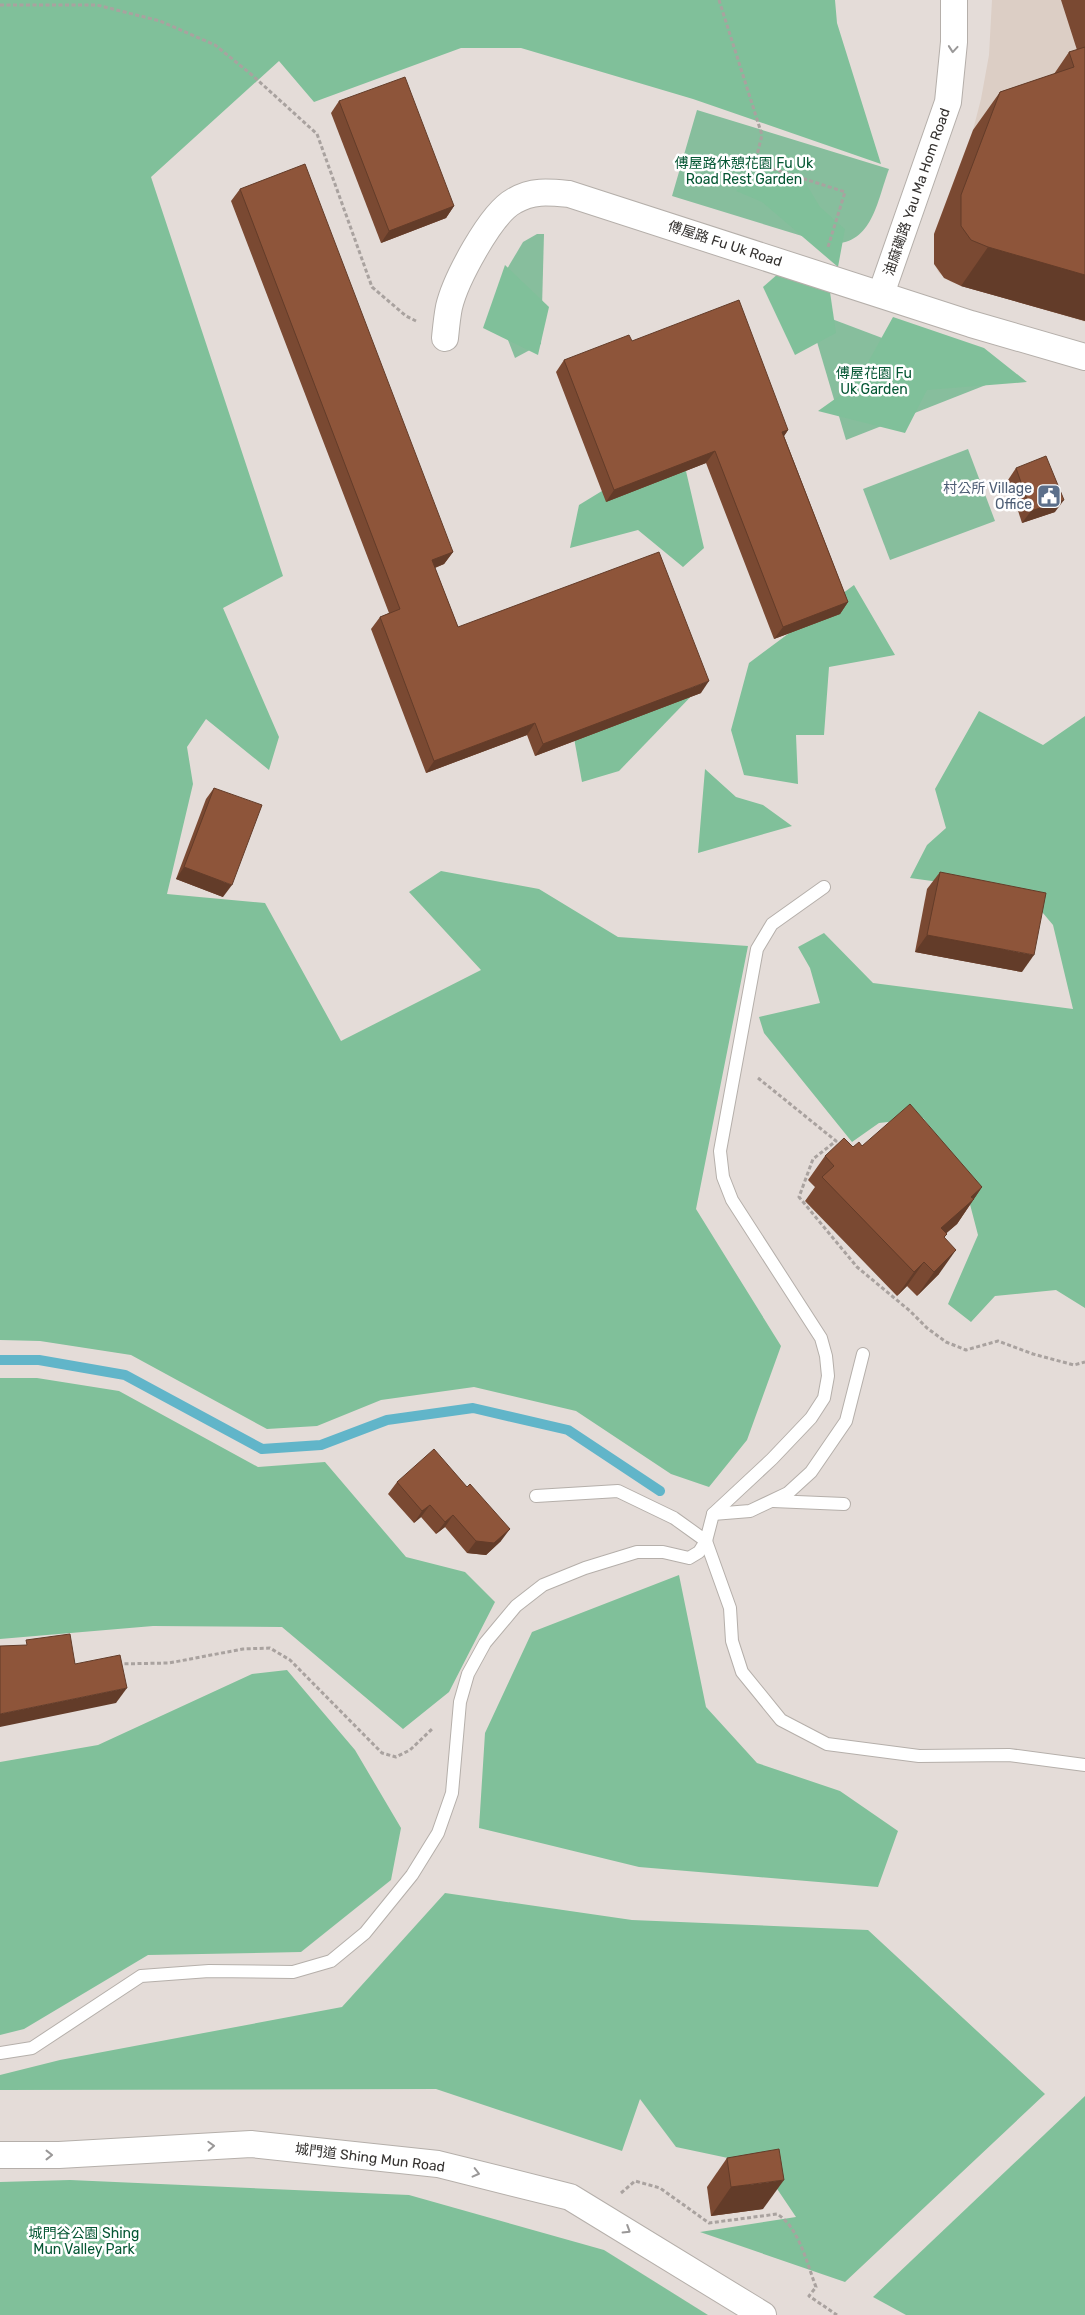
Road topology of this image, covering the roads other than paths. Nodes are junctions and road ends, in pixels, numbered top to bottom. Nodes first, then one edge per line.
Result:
1 (954, 0) edge
2 (881, 294) junction
3 (445, 338) road end
4 (1085, 357) edge
5 (824, 887) dead end
6 (863, 1354) dead end
7 (536, 1496) dead end
8 (771, 1501) junction
9 (844, 1504) dead end
10 (713, 1514) junction
11 (706, 1541) junction
12 (1085, 1765) edge
13 (0, 2053) edge
14 (0, 2155) edge
15 (763, 2315) edge

1 -> 2 street, 油麻磡路 Yau Ma Hom Road
2 - 3 street, 傅屋路 Fu Uk Road
2 - 4 street, 傅屋路 Fu Uk Road
5 - 10 lane
6 - 8 lane
7 - 11 lane
8 - 9 lane
8 - 10 lane
10 - 11 lane
11 - 12 lane
11 - 13 lane
14 -> 15 street, 城門道 Shing Mun Road

